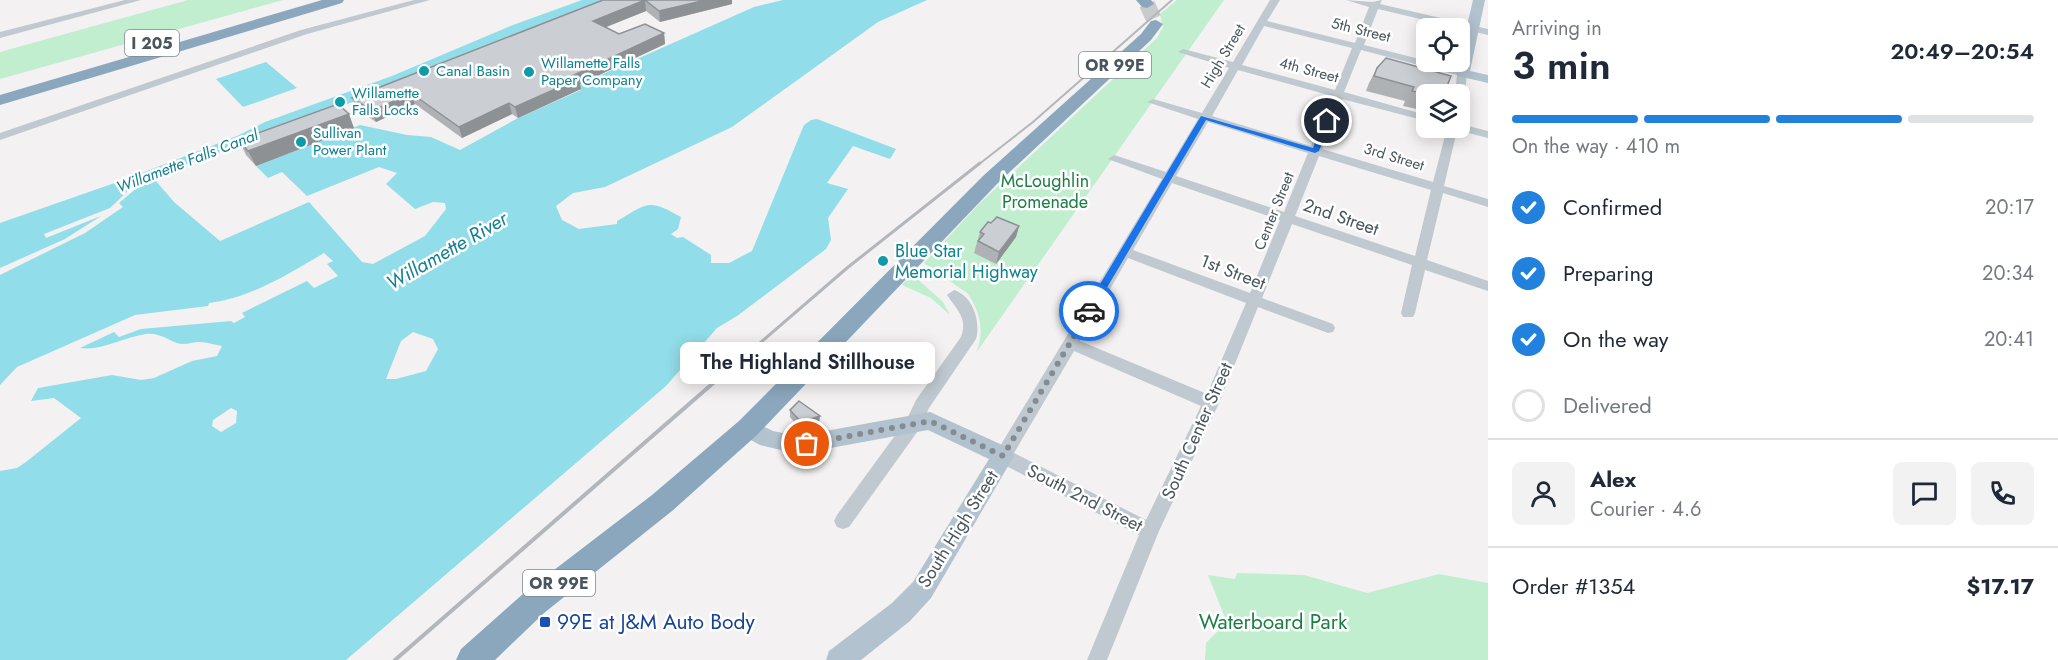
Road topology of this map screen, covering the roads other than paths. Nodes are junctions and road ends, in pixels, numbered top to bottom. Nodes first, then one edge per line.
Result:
1 (136, 0) edge
2 (304, 0) edge
3 (337, 0) edge
4 (425, 0) edge
5 (1275, 0) edge
6 (1351, 0) edge
7 (1479, 0) edge
8 (1376, 3) edge
9 (1146, 6) tunnel mouth
10 (1262, 22) junction
11 (1473, 28) junction
12 (1488, 32) edge
13 (0, 35) edge
14 (1358, 46) junction
15 (1183, 52) dead end
16 (1235, 66) junction
17 (1463, 73) junction
18 (1488, 79) edge
19 (1462, 84) edge
20 (0, 85) edge
21 (1339, 94) junction
22 (0, 100) edge
23 (1153, 102) dead end
24 (1416, 115) edge
25 (1204, 117) junction
26 (1470, 130) edge
27 (1488, 135) edge
28 (0, 137) edge
29 (1450, 138) edge
30 (1315, 151) junction
31 (1114, 159) dead end
32 (1169, 177) junction
33 (1438, 188) junction
34 (1488, 203) edge
35 (1287, 219) junction
36 (1125, 252) junction
37 (1420, 263) junction
38 (1488, 286) edge
39 (954, 295) dead end
40 (1253, 300) junction
41 (1408, 313) dead end
42 (1328, 328) dead end
43 (1070, 343) junction
44 (1211, 403) junction
45 (914, 423) junction
46 (748, 428) junction
47 (1003, 456) junction
48 (843, 521) dead end
49 (1150, 531) junction
50 (472, 660) edge
51 (839, 660) edge
52 (1097, 660) edge

1 - 13 street
2 - 20 highway, I 205
3 - 22 highway, I 205
4 - 28 street
5 - 10 street, High Street
6 - 8 street
7 - 11 main road
8 - 11 street
8 - 14 street, Center Street
9 - 46 highway, OR 99E
10 - 14 street, 5th Street
10 - 16 street, High Street
11 - 12 street
11 - 17 main road
14 - 17 street, 5th Street
14 - 21 street, Center Street
15 - 16 street, 4th Street
16 - 21 street, 4th Street
16 - 25 street, High Street
17 - 18 main road, 5th Street
17 - 19 street
21 - 24 street, 4th Street
21 - 30 street, Center Street
23 - 25 street, 3rd Street
25 - 30 street, 3rd Street
25 - 32 street, High Street
26 - 27 street
29 - 33 street
30 - 33 street, 3rd Street
30 - 35 street, Center Street
31 - 32 street, 2nd Street
32 - 35 street, 2nd Street
32 - 36 street, High Street
33 - 34 street, 3rd Street
33 - 37 street
35 - 37 street, 2nd Street
35 - 40 street, Center Street
36 - 40 street, 1st Street
36 - 43 street, South High Street
37 - 38 street, 2nd Street
37 - 41 street
39 - 45 street
40 - 42 street, 1st Street
40 - 44 street, South Center Street
43 - 44 street
43 - 47 street, South High Street
44 - 49 street, South Center Street
45 - 46 main road, South 2nd Street
45 - 47 main road, South 2nd Street
45 - 48 street
46 - 50 highway, OR 99E
47 - 49 street, South 2nd Street
47 - 51 main road, South High Street
49 - 52 street, South Center Street

